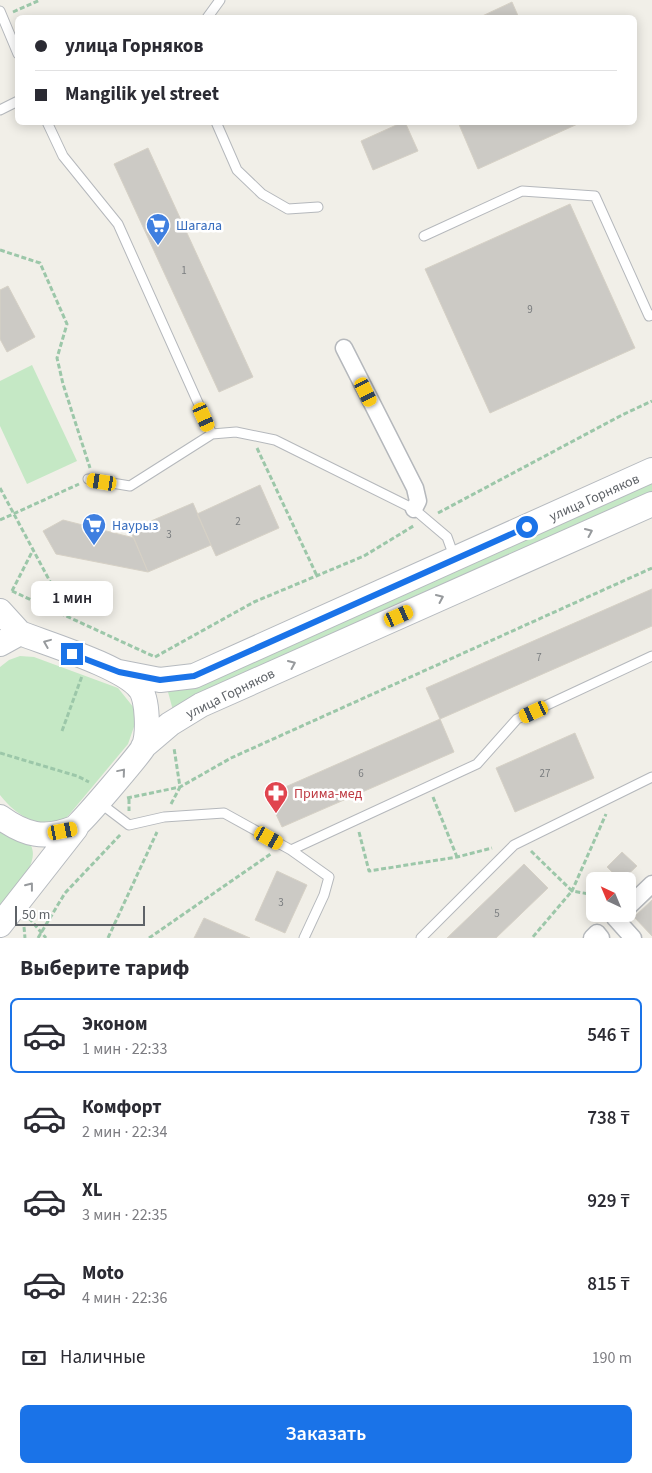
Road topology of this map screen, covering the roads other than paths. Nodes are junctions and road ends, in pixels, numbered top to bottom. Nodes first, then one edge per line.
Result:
1 (220, 0) edge
2 (1, 14) edge
3 (209, 15) edge
4 (15, 47) edge
5 (15, 102) edge
6 (0, 110) edge
7 (49, 125) edge
8 (217, 125) edge
9 (318, 207) dead end
10 (424, 236) dead end
11 (652, 315) edge
12 (344, 348) dead end
13 (212, 434) junction
14 (652, 470) edge
15 (88, 479) road end
16 (652, 504) edge
17 (420, 514) junction
18 (455, 559) junction
19 (0, 612) edge
20 (20, 633) junction
21 (0, 644) edge
22 (652, 656) edge
23 (119, 672) junction
24 (143, 747) junction
25 (652, 777) edge
26 (98, 801) junction
27 (0, 817) edge
28 (76, 828) junction
29 (287, 848) junction
30 (652, 884) edge
31 (636, 899) edge
32 (619, 922) edge
33 (0, 925) edge
34 (304, 938) edge
35 (421, 938) edge
36 (592, 938) edge
37 (601, 938) edge
38 (633, 938) edge

1 - 3 lane
2 - 4 lane
5 - 6 lane
7 - 13 lane
8 - 9 lane
10 - 11 lane
12 - 17 street
13 - 15 lane
13 - 17 lane
14 - 18 street, улица Горняков
24 -> 16 street, улица Горняков
17 - 18 lane
18 - 23 street, улица Горняков
19 - 20 street
20 - 21 street
23 -> 20 street
22 - 29 lane
23 - 24 street
26 -> 24 street, улица Горняков
25 - 35 lane
26 - 28 street, улица Горняков
26 - 29 lane
27 - 28 street
33 -> 28 street, улица Горняков
29 - 34 lane
30 - 31 street
32 - 38 street
36 - 37 street

